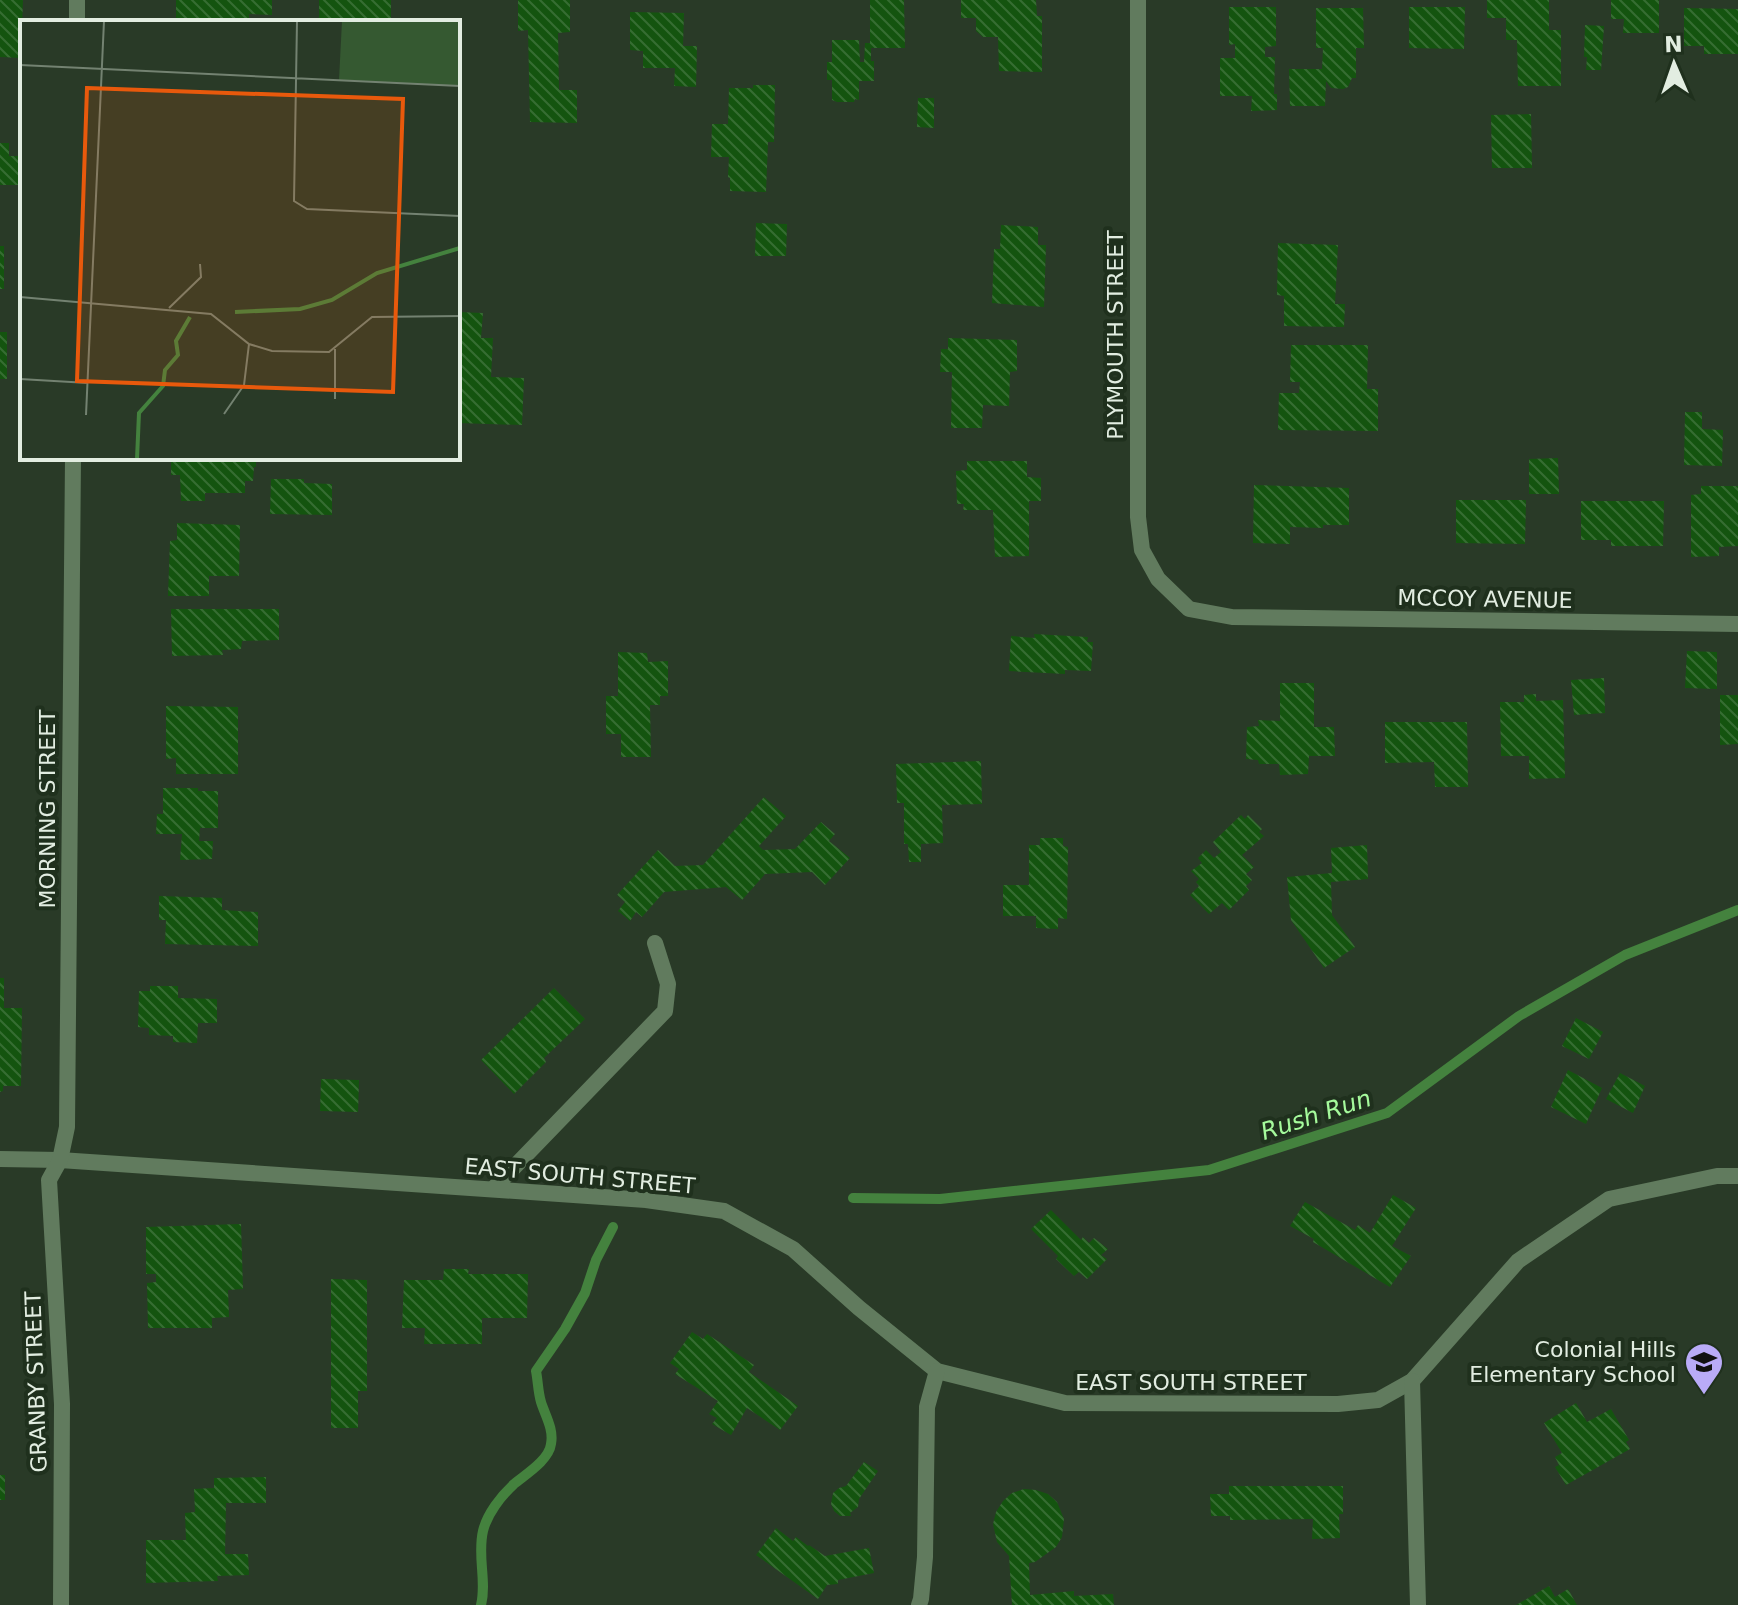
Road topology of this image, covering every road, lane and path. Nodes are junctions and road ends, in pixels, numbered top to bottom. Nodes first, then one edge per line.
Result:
1 (1138, 0) edge
2 (73, 460) edge
3 (1232, 617) joint
4 (1738, 624) edge
5 (655, 943) dead end
6 (0, 1159) edge
7 (60, 1160) junction
8 (1738, 1176) edge
9 (493, 1189) junction
10 (937, 1371) junction
11 (1412, 1381) junction
12 (61, 1605) edge
13 (919, 1605) edge
14 (1418, 1605) edge

1 - 3 street, PLYMOUTH STREET
2 - 7 street, MORNING STREET
3 - 4 street, MCCOY AVENUE
5 - 9 street
6 - 7 street, EAST SOUTH STREET
7 - 9 street, EAST SOUTH STREET
7 - 12 street, GRANBY STREET
8 - 11 street, EAST SOUTH STREET
9 - 10 street, EAST SOUTH STREET
10 - 11 street, EAST SOUTH STREET
10 - 13 street
11 - 14 street

